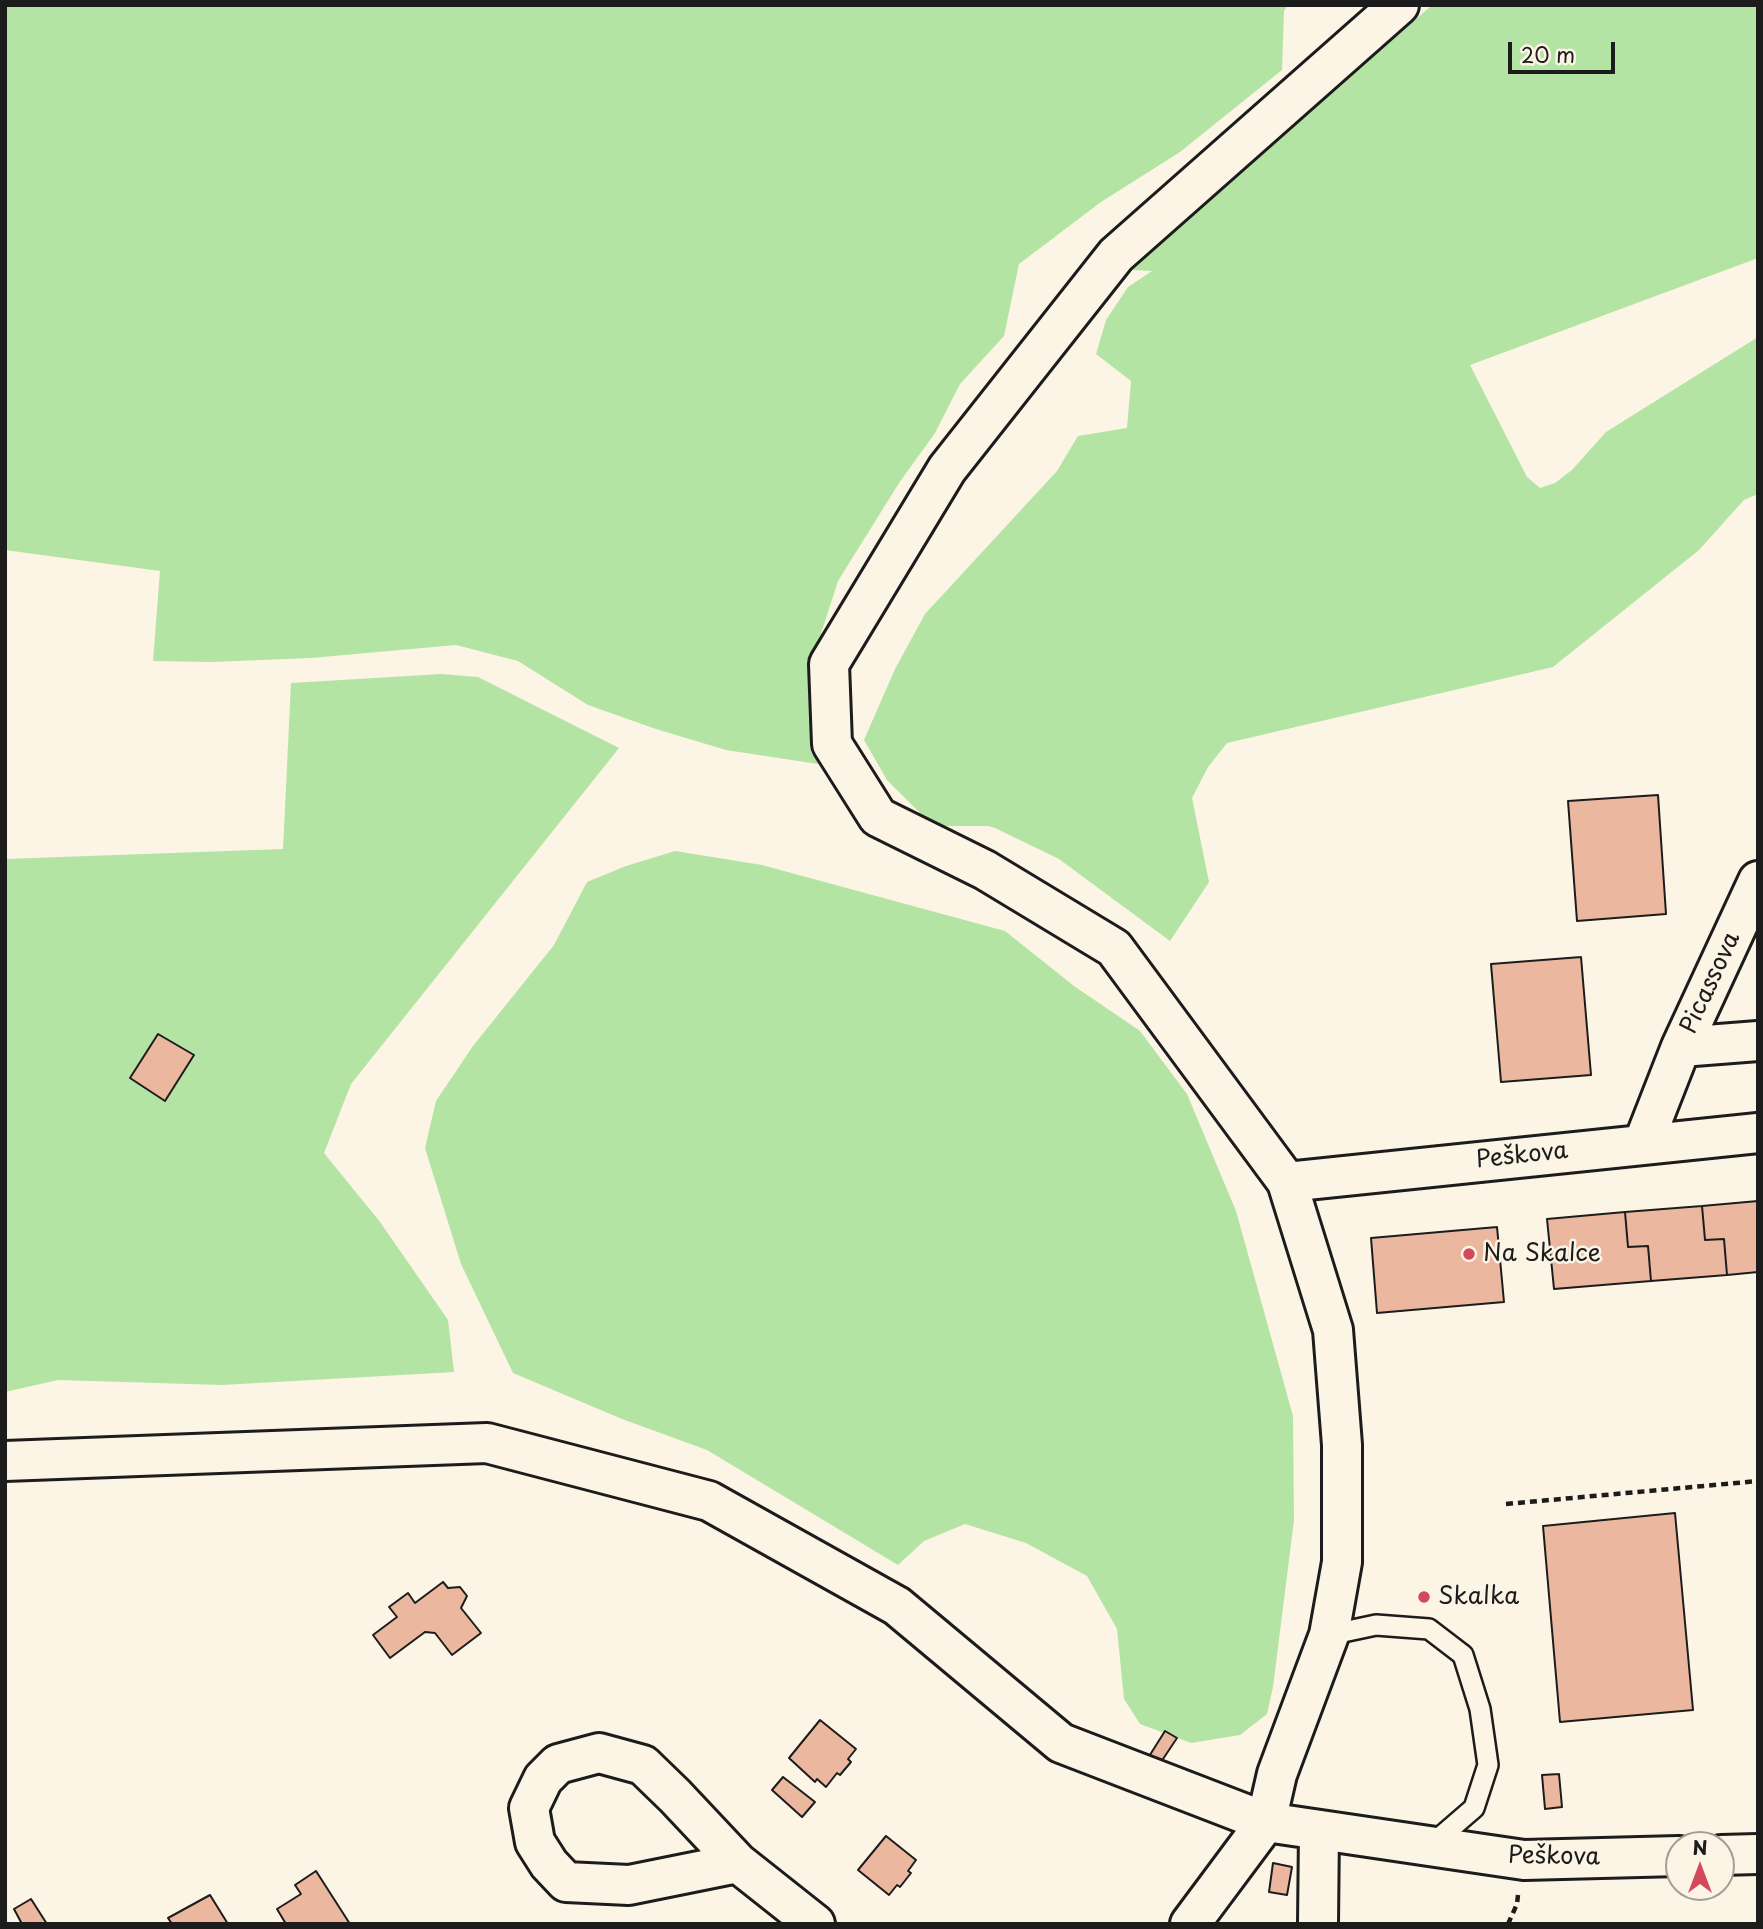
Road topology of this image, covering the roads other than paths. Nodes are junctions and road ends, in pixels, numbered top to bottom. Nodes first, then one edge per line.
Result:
1 (1399, 5) edge
2 (1758, 881) edge
3 (1758, 1041) edge
4 (1681, 1047) junction
5 (1758, 1133) edge
6 (1643, 1143) junction
7 (1287, 1182) junction
8 (5, 1461) edge
9 (1329, 1635) junction
10 (1266, 1822) junction
11 (1319, 1830) junction
12 (1429, 1847) junction
13 (1758, 1854) edge
14 (1735, 1855) edge
15 (1665, 1856) edge
16 (738, 1863) junction
17 (814, 1924) edge
18 (1189, 1924) edge
19 (1318, 1924) edge

1 - 7 street
2 - 4 street, Picassova
3 - 4 street, Picassova
4 - 6 street, Picassova
5 - 6 street, Peškova
6 - 7 street, Peškova
7 - 9 street
8 - 10 street, Peškova
9 - 10 street
9 - 12 lane
10 - 11 street, Peškova
10 - 18 street
11 - 12 street, Peškova
11 - 19 street
12 - 15 street, Peškova
13 - 14 street
16 - 16 street
16 - 17 street

